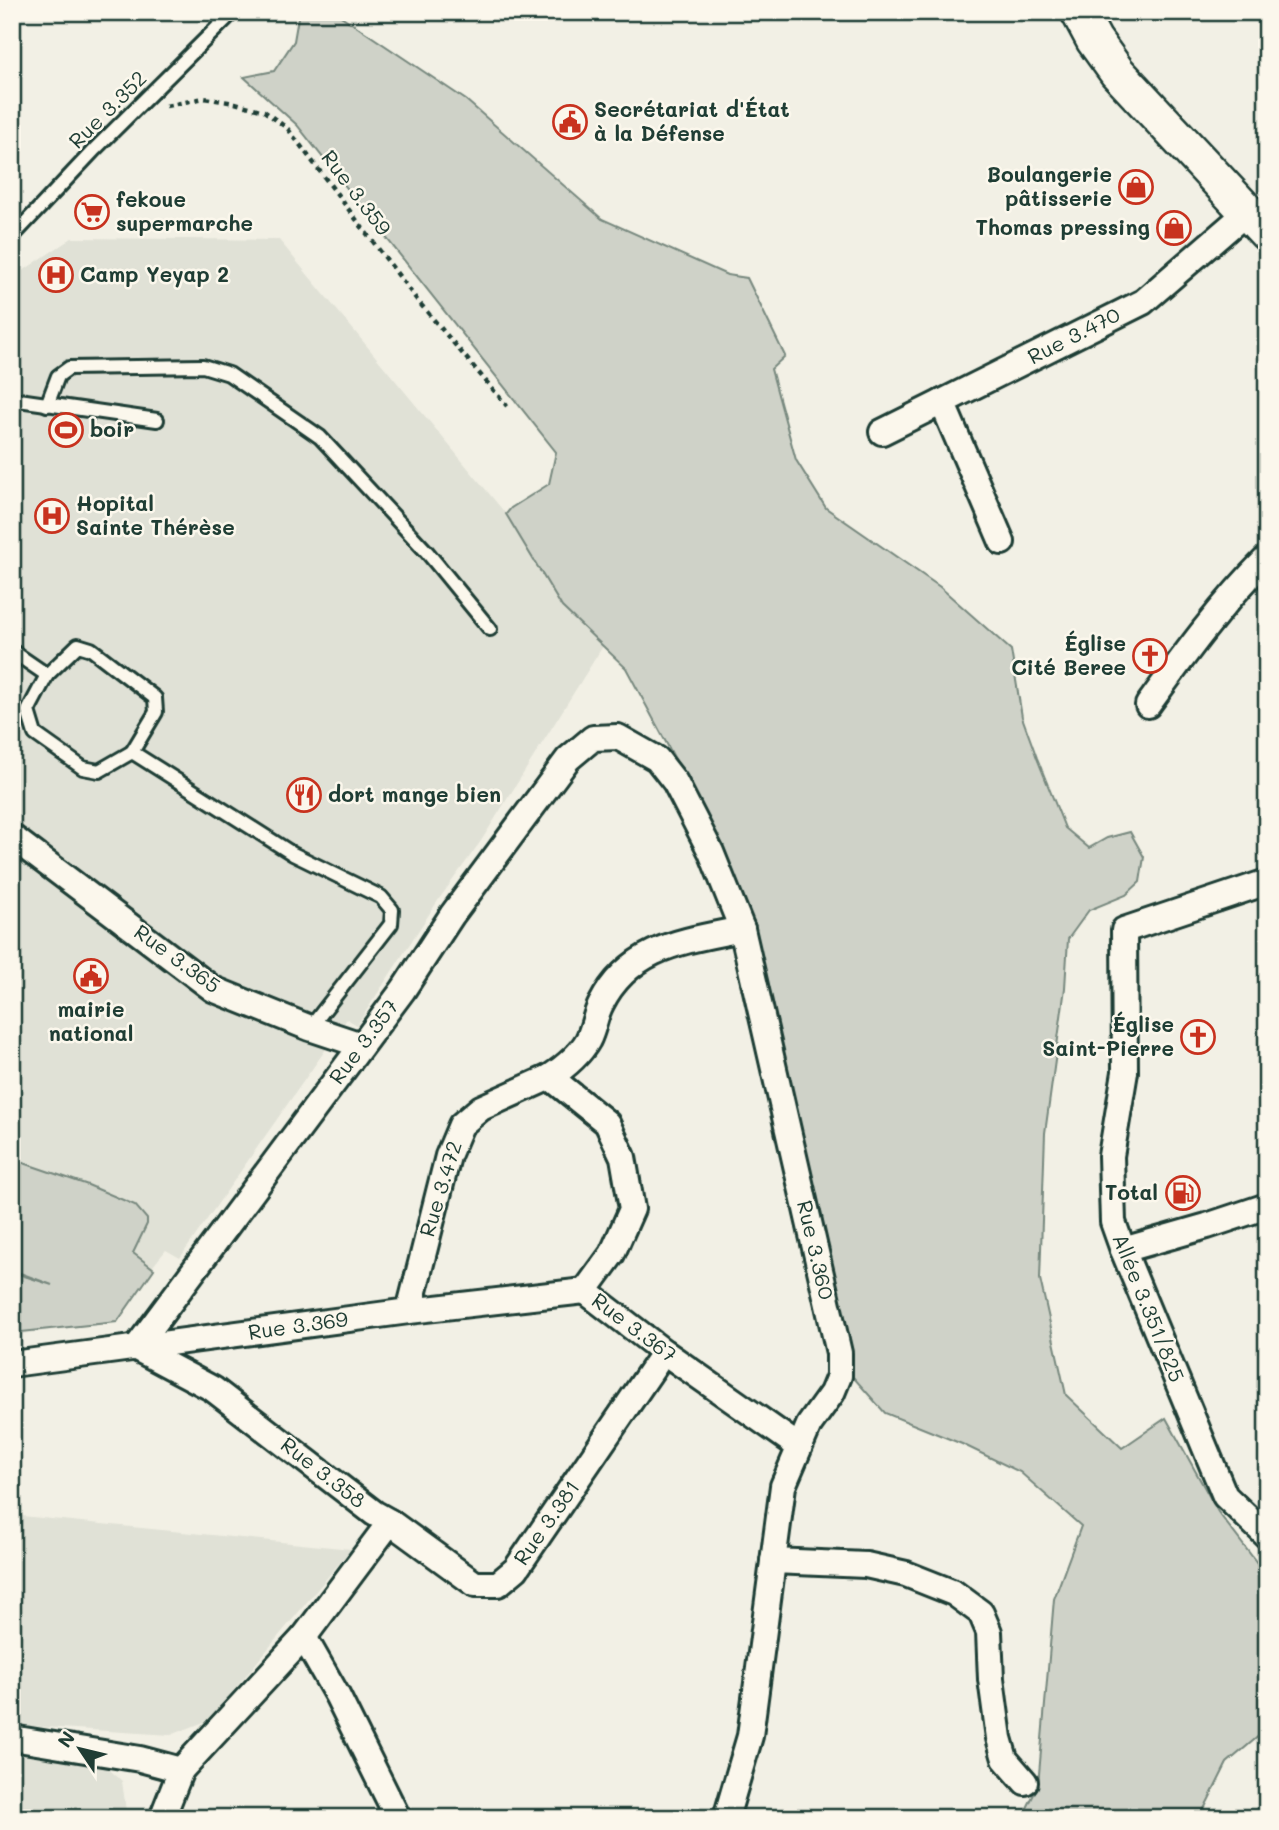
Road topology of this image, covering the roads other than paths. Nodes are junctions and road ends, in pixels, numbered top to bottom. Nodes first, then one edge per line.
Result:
1 (233, 12) edge
2 (1079, 12) edge
3 (1257, 222) edge
4 (12, 237) edge
5 (12, 399) edge
6 (942, 402) junction
7 (47, 405) junction
8 (157, 420) dead end
9 (882, 432) dead end
10 (1002, 542) dead end
11 (1267, 558) edge
12 (490, 629) dead end
13 (12, 652) edge
14 (47, 675) junction
15 (1148, 705) dead end
16 (593, 738) joint
17 (132, 752) junction
18 (12, 837) edge
19 (1267, 882) edge
20 (742, 929) junction
21 (310, 1028) junction
22 (361, 1045) junction
23 (550, 1077) junction
24 (1267, 1206) edge
25 (1123, 1250) junction
26 (585, 1292) junction
27 (409, 1311) junction
28 (136, 1348) junction
29 (664, 1352) junction
30 (12, 1364) edge
31 (798, 1446) junction
32 (390, 1522) junction
33 (1267, 1536) edge
34 (773, 1561) junction
35 (304, 1637) junction
36 (12, 1738) edge
37 (181, 1770) junction
38 (1026, 1782) dead end
39 (162, 1818) edge
40 (398, 1818) edge
41 (726, 1818) edge

1 - 4 lane, Rue 3.352
2 - 3 main road
3 - 6 street, Rue 3.470
5 - 7 lane
6 - 9 street, Rue 3.470
6 - 10 street
7 - 8 lane
7 - 12 lane
11 - 15 street
13 - 14 lane
14 - 17 lane
14 - 17 lane
16 - 20 street, Rue 3.360
16 - 22 street, Rue 3.357
17 - 21 lane
18 - 21 street, Rue 3.365
19 - 25 street, Allée 3.351/825
20 - 23 street
20 - 31 street, Rue 3.360
21 - 22 street, Rue 3.365
22 - 28 street, Rue 3.357
23 - 26 street, Rue 3.367
23 - 27 street, Rue 3.472
24 - 25 street
25 - 33 street, Allée 3.351/825
26 - 27 street, Rue 3.369
26 - 29 street, Rue 3.367
27 - 28 street, Rue 3.369
28 - 30 street, Rue 3.369
28 - 32 street, Rue 3.358
29 - 31 street, Rue 3.367
29 - 32 street, Rue 3.381
31 - 34 street, Rue 3.360
32 - 35 street
34 - 38 street
34 - 41 street, Rue 3.360
35 - 37 street
35 - 40 street
36 - 37 street
37 - 39 street

